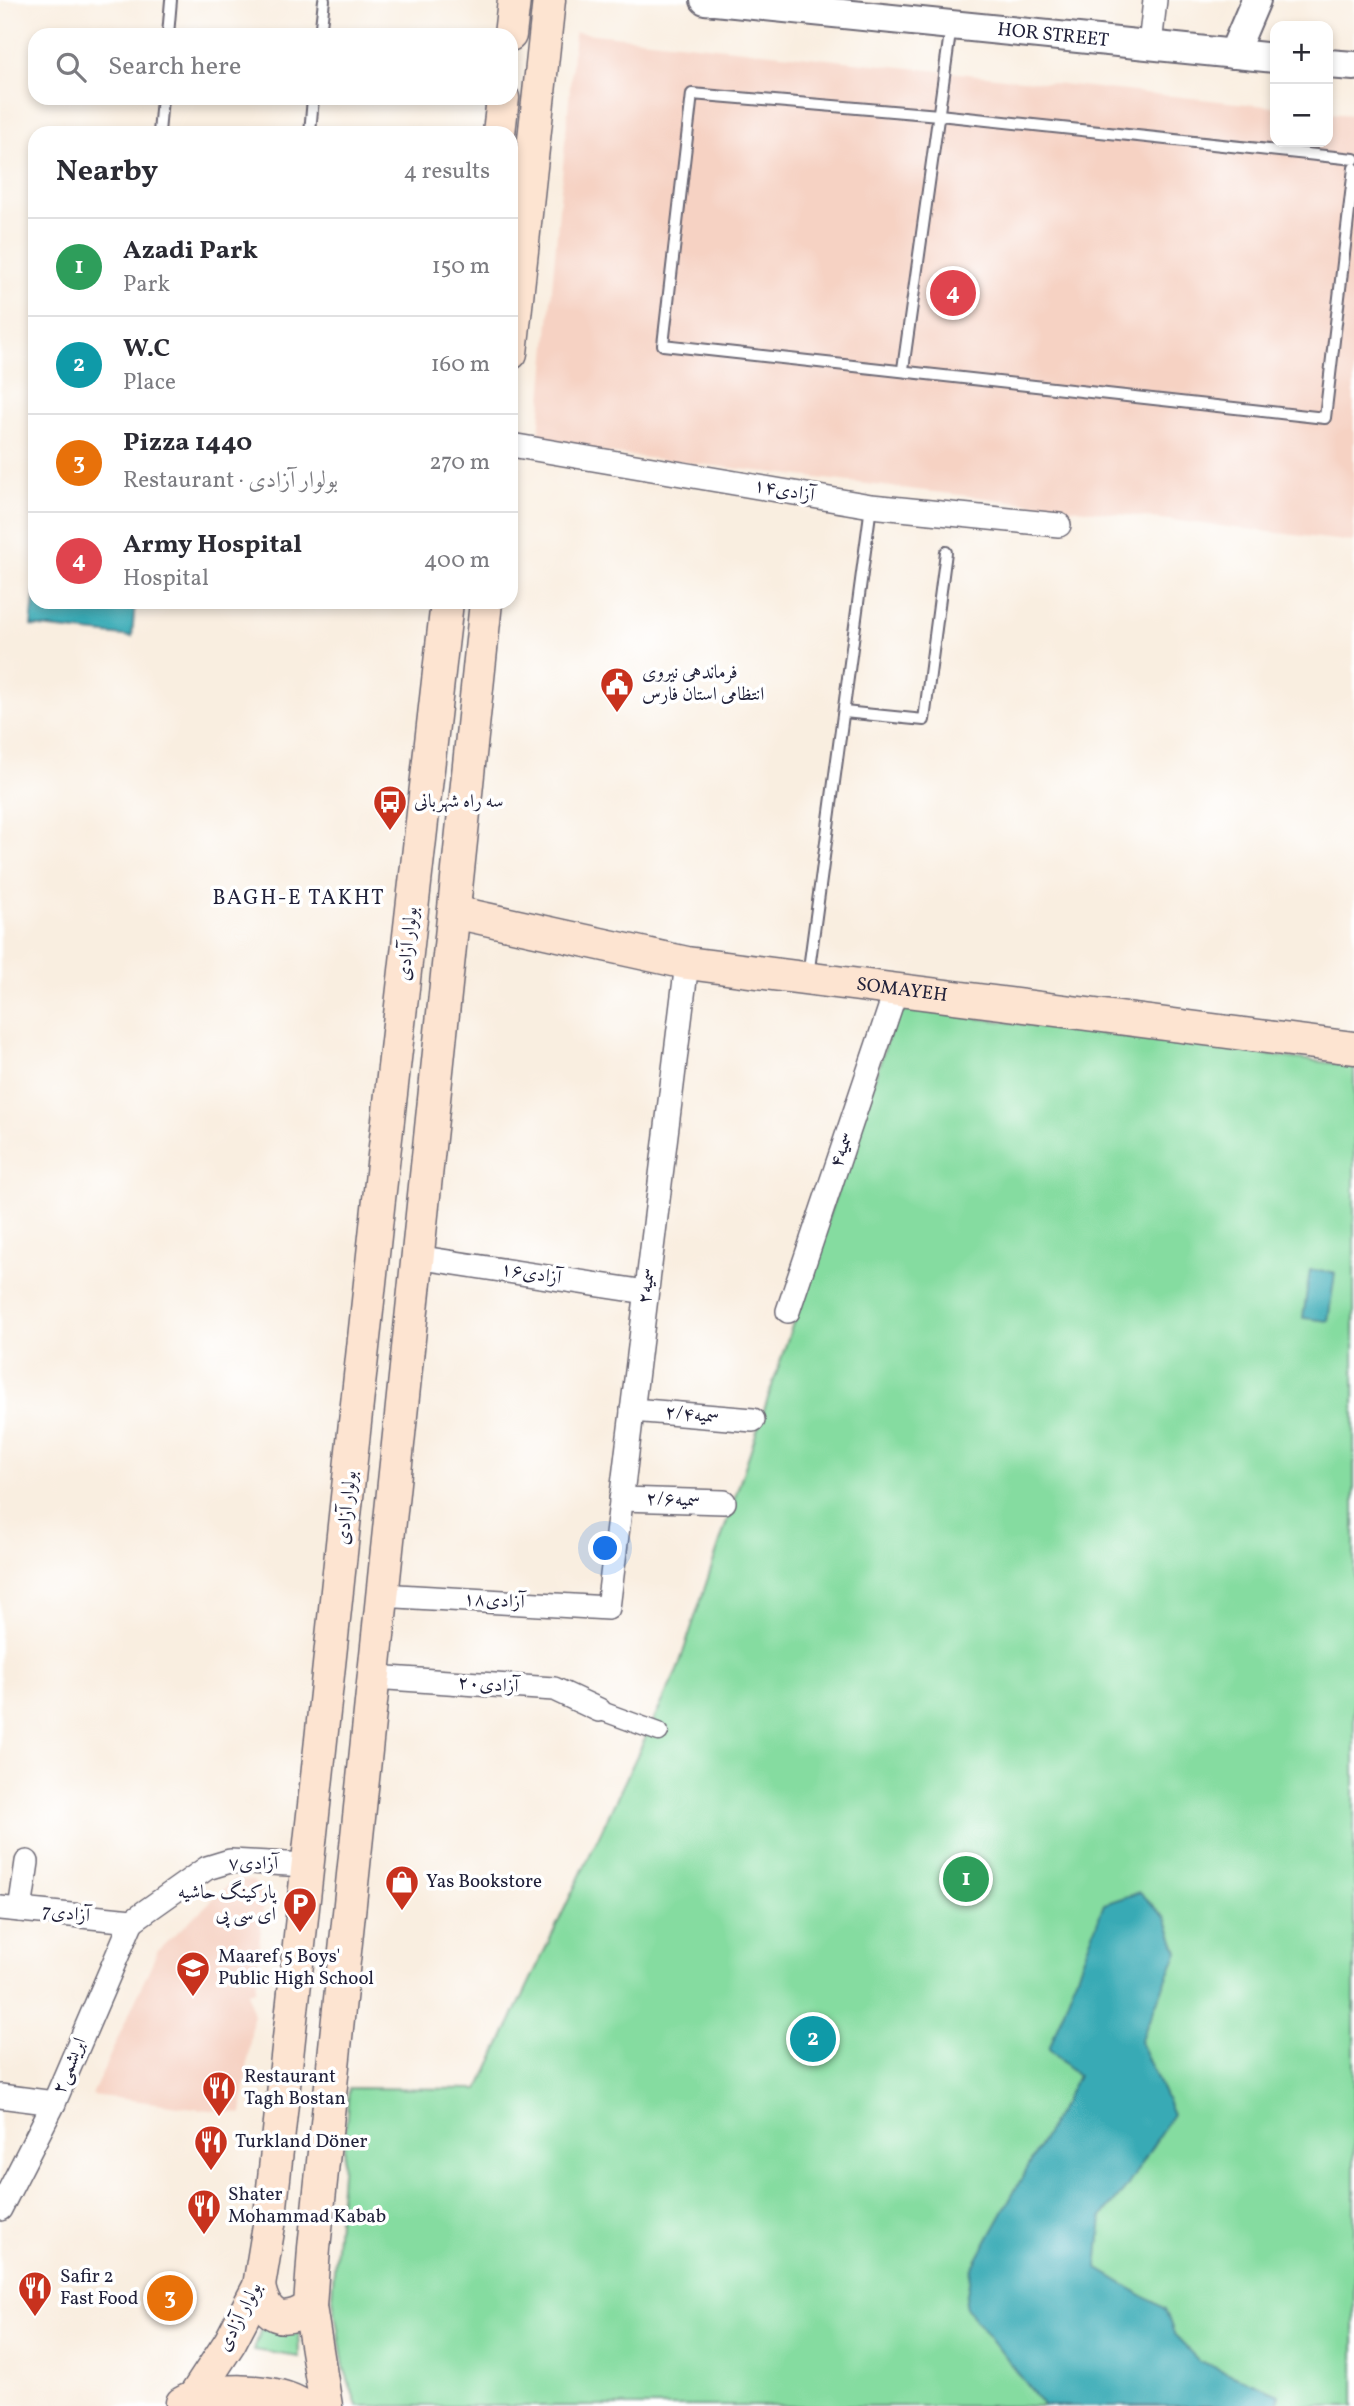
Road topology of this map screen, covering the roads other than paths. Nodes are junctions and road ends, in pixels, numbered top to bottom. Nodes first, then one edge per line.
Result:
1 (171, 0) edge
2 (324, 0) edge
3 (514, 0) edge
4 (549, 0) edge
5 (1155, 0) edge
6 (1256, 0) edge
7 (717, 1) edge
8 (951, 23) junction
9 (169, 28) edge
10 (321, 28) edge
11 (511, 28) edge
12 (1150, 45) junction
13 (1233, 54) junction
14 (1270, 58) edge
15 (161, 105) edge
16 (312, 105) edge
17 (502, 105) edge
18 (939, 115) junction
19 (160, 126) edge
20 (311, 126) edge
21 (500, 126) edge
22 (1354, 159) edge
23 (1354, 168) edge
24 (518, 288) edge
25 (903, 369) junction
26 (518, 446) edge
27 (871, 506) junction
28 (1059, 525) dead end
29 (946, 552) dead end
30 (446, 609) edge
31 (485, 609) edge
32 (844, 712) junction
33 (454, 912) junction
34 (687, 963) junction
35 (808, 979) junction
36 (896, 990) junction
37 (1354, 1048) edge
38 (378, 1208) junction
39 (421, 1215) junction
40 (416, 1257) junction
41 (646, 1292) junction
42 (788, 1311) dead end
43 (632, 1410) junction
44 (753, 1420) dead end
45 (621, 1499) junction
46 (724, 1502) dead end
47 (380, 1595) junction
48 (608, 1608) joint
49 (373, 1677) junction
50 (599, 1710) joint
51 (659, 1732) dead end
52 (27, 1862) dead end
53 (307, 1865) junction
54 (10, 1909) edge
55 (132, 1921) junction
56 (0, 2096) edge
57 (54, 2103) junction
58 (0, 2208) edge
59 (259, 2286) junction
60 (310, 2307) junction
61 (186, 2401) edge
62 (303, 2406) edge
63 (327, 2406) edge

1 - 9 lane
2 - 10 lane
3 - 11 main road
4 - 24 main road
5 - 12 street
6 - 13 street
7 - 8 street, HOR STREET
8 - 12 street, HOR STREET
8 - 18 lane
12 - 13 street, HOR STREET
13 - 14 street, HOR STREET
15 - 19 lane
16 - 20 lane
17 - 21 main road
18 - 22 lane
18 - 25 lane
18 - 25 lane
23 - 25 lane
26 - 27 street, آزادی۱۴
27 - 28 street, آزادی۱۴
27 - 32 lane
29 - 32 lane
30 - 38 main road, بولوار آزادی
31 - 33 main road
32 - 35 lane
33 - 34 main road, SOMAYEH
33 - 39 main road
34 - 35 main road, SOMAYEH
34 - 41 street, ۲سمیه
35 - 36 main road, SOMAYEH
36 - 37 main road, SOMAYEH
36 - 42 street, سمیه۴
38 - 39 main road
38 - 53 main road, بولوار آزادی
39 - 40 main road
40 - 41 street, آزادی۱۶
40 - 47 main road
41 - 43 street, ۲سمیه
43 - 44 street, سمیه۲/۴
43 - 45 street, ۲سمیه
45 - 46 street, سمیه۲/۶
45 - 48 street, ۲سمیه
47 - 48 street, آزادی۱۸
47 - 49 main road
49 - 50 street, آزادی۲۰
49 - 60 main road
50 - 51 street
52 - 54 street
53 - 55 street, آزادی۷
53 - 59 main road, بولوار آزادی
54 - 55 street, 7آزادی
55 - 57 street, ابریشمی۲
56 - 57 street
57 - 58 street, ابریشمی۲
59 - 60 main road
59 - 61 main road, بولوار آزادی
60 - 63 main road
61 - 62 main road

